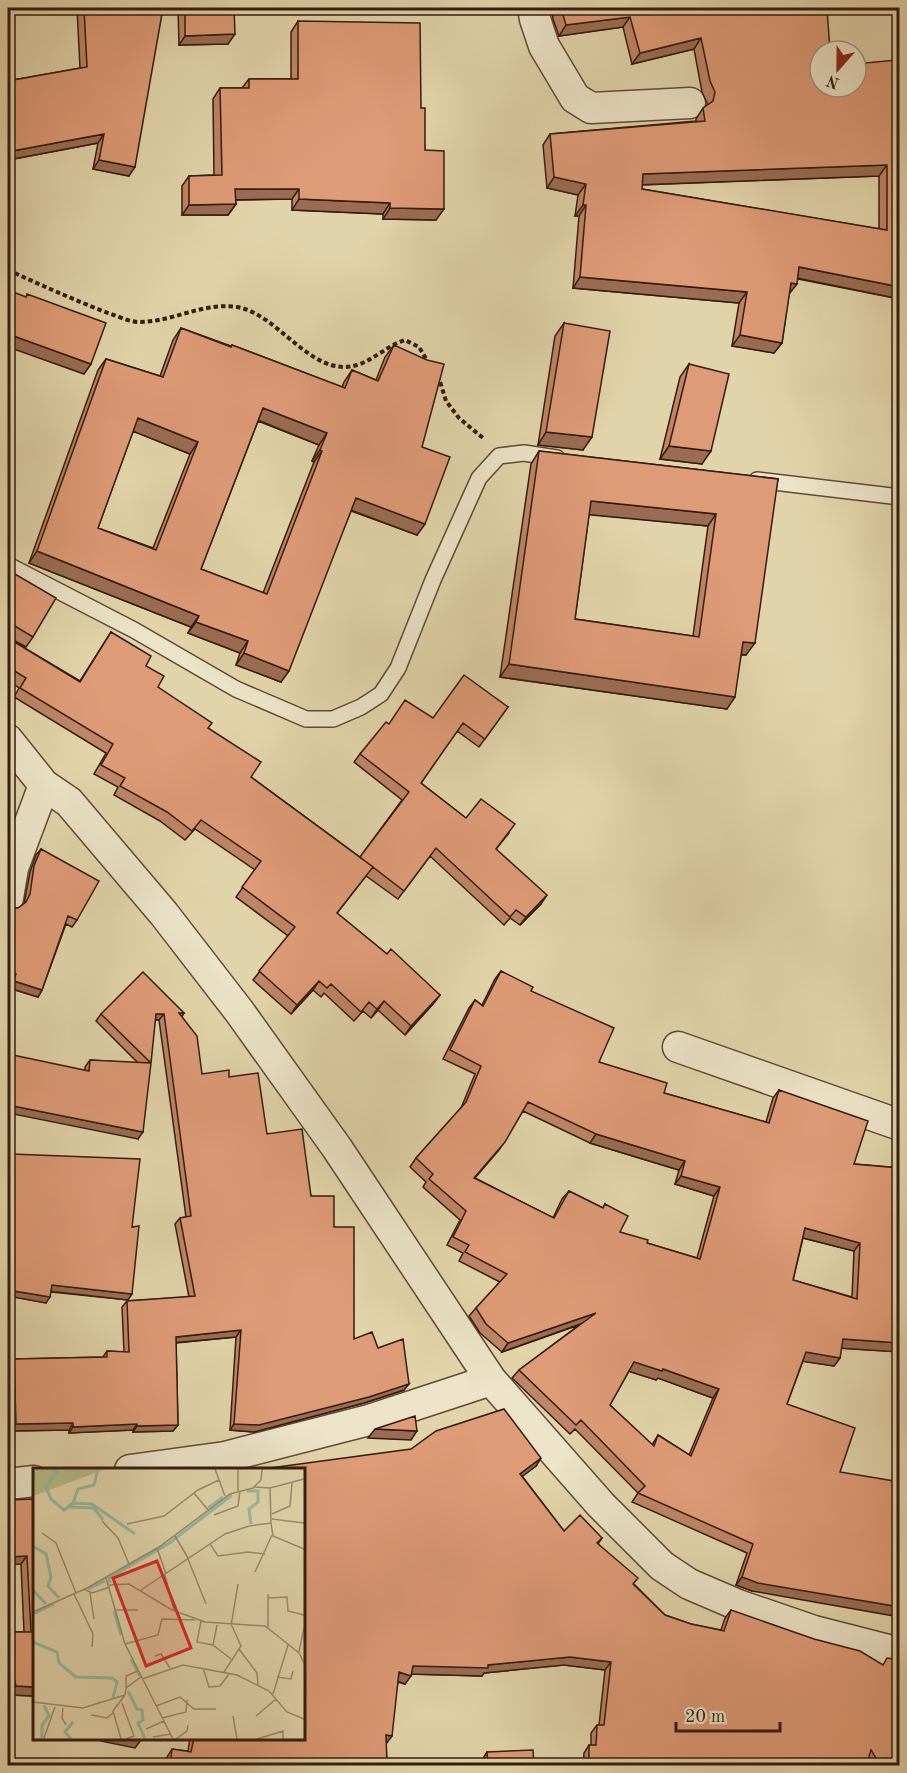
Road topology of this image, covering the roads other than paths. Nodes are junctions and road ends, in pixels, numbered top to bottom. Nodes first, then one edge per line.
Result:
1 (533, 8) edge
2 (690, 103) dead end
3 (567, 459) edge
4 (740, 478) edge
5 (900, 497) edge
6 (8, 565) edge
7 (8, 740) edge
8 (45, 785) junction
9 (8, 898) edge
10 (678, 1047) dead end
11 (900, 1125) edge
12 (491, 1380) junction
13 (143, 1468) edge
14 (33, 1481) edge
15 (8, 1484) edge
16 (900, 1653) edge

1 - 2 street
3 - 6 lane
4 - 5 lane
7 - 8 street
8 - 9 street
8 - 12 street
10 - 11 street
12 - 13 street
12 - 16 street
14 - 15 street

